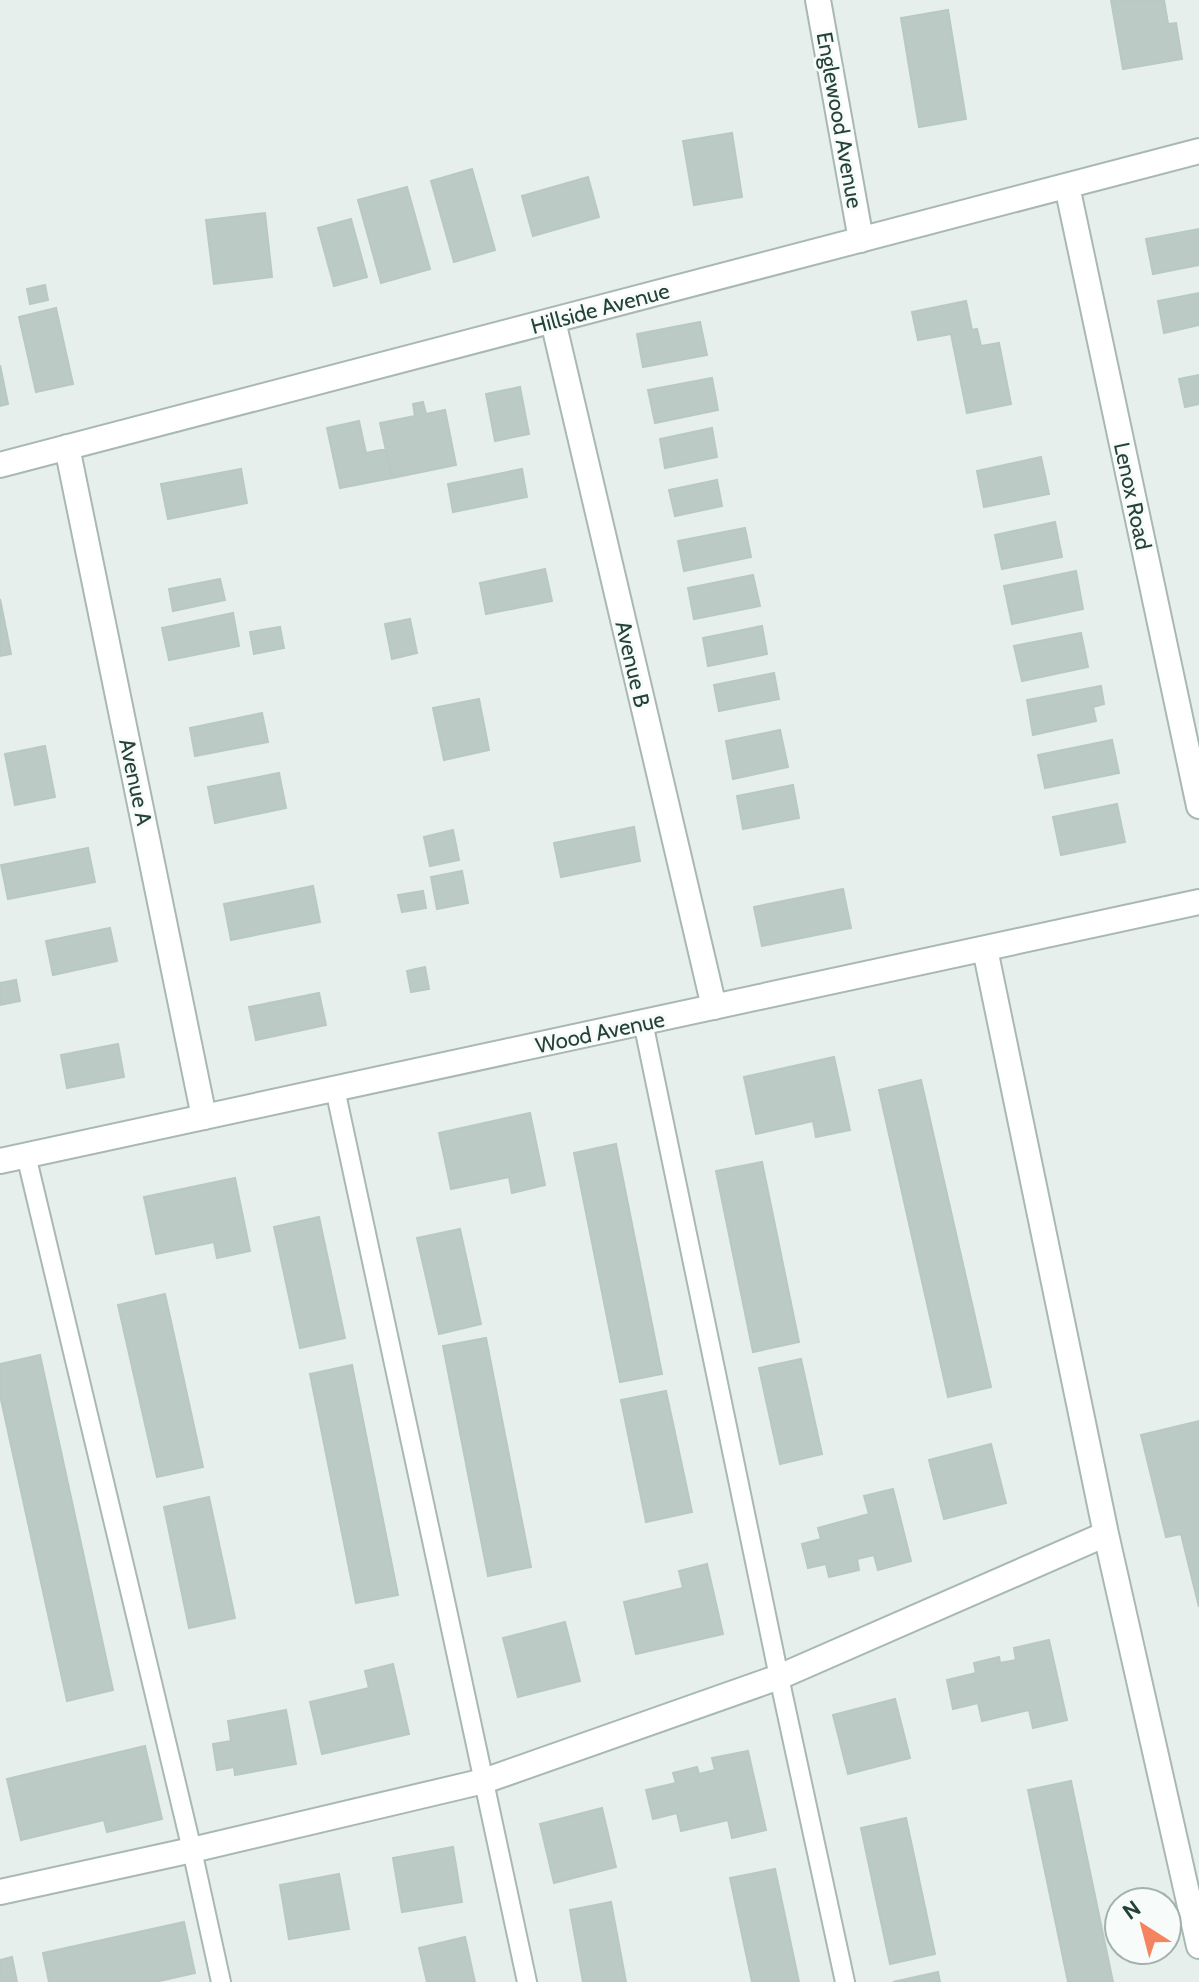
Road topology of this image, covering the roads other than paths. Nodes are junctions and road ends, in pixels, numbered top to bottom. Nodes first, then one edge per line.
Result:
1 (818, 0) edge
2 (1199, 151) edge
3 (1067, 186) junction
4 (861, 240) junction
5 (553, 321) junction
6 (67, 447) junction
7 (0, 465) edge
8 (1199, 806) edge
9 (1199, 902) edge
10 (985, 949) junction
11 (714, 1007) junction
12 (643, 1022) junction
13 (335, 1089) junction
14 (204, 1117) junction
15 (26, 1155) junction
16 (0, 1161) edge
17 (1106, 1534) junction
18 (779, 1677) junction
19 (484, 1781) junction
20 (192, 1850) junction
21 (0, 1892) edge
22 (1199, 1946) edge
23 (221, 1982) edge
24 (527, 1982) edge
25 (845, 1982) edge

1 - 4 street, Englewood Avenue
2 - 3 street, Hillside Avenue
3 - 4 street, Hillside Avenue
3 - 8 street, Lenox Road
4 - 5 street, Hillside Avenue
5 - 6 street, Hillside Avenue
5 - 11 street, Avenue B
6 - 7 street, Hillside Avenue
6 - 14 street, Avenue A
9 - 10 street, Wood Avenue
10 - 11 street, Wood Avenue
10 - 17 street
11 - 12 street, Wood Avenue
12 - 13 street, Wood Avenue
12 - 18 lane
13 - 14 street, Wood Avenue
13 - 19 lane
14 - 15 street, Wood Avenue
15 - 16 street, Wood Avenue
15 - 20 lane
17 - 18 street
17 - 22 street
18 - 19 street
18 - 25 lane
19 - 20 street
19 - 24 lane
20 - 21 street
20 - 23 lane

